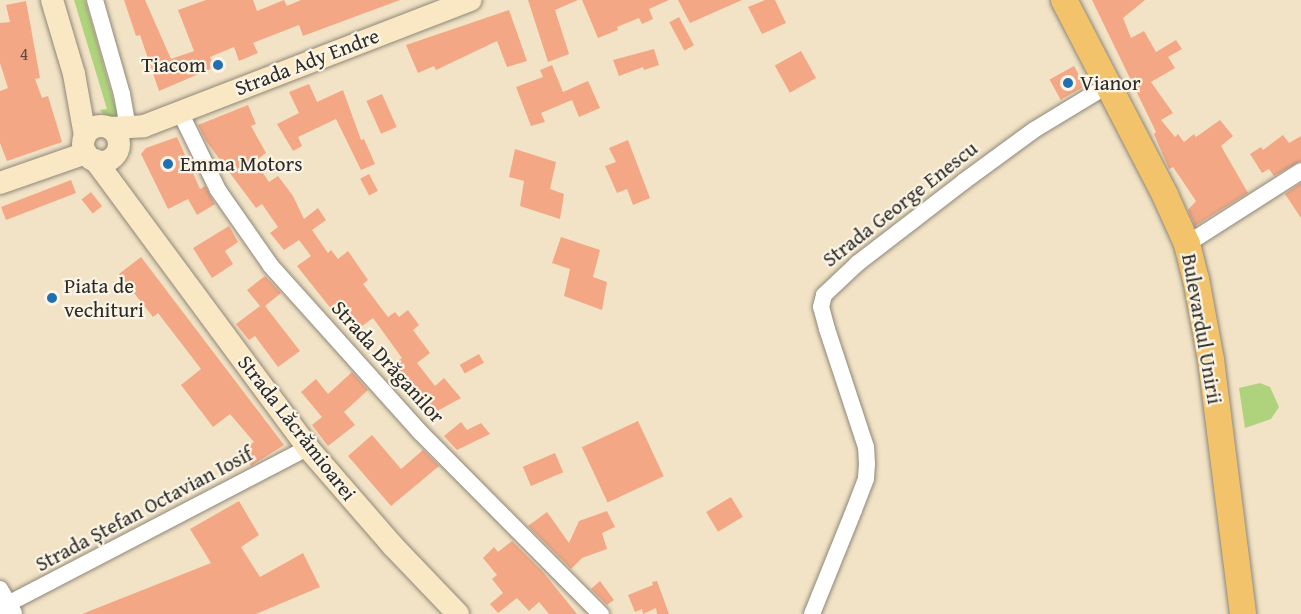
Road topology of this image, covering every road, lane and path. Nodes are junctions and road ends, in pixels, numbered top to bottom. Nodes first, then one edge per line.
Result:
1 (52, 0) edge
2 (95, 0) edge
3 (470, 0) edge
4 (1064, 0) edge
5 (427, 7) edge
6 (1108, 85) junction
7 (180, 112) junction
8 (109, 140) junction
9 (1301, 171) edge
10 (0, 183) edge
11 (1187, 244) junction
12 (308, 448) junction
13 (0, 589) edge
14 (8, 609) edge
15 (458, 614) edge
16 (600, 614) edge
17 (812, 614) edge
18 (1243, 614) edge

1 - 8 main road, Strada Lăcrămioarei
2 - 8 street
3 - 5 main road, Strada Ady Endre
4 - 6 main road, Bulevardul Unirii
5 - 7 main road, Strada Ady Endre
6 - 11 main road, Bulevardul Unirii
6 - 17 street, Strada George Enescu
7 - 8 main road, Strada Ady Endre
7 - 16 street, Strada Drăganilor
8 - 10 main road, Strada Ady Endre
8 - 12 main road, Strada Lăcrămioarei
9 - 11 street
11 - 18 main road, Bulevardul Unirii
12 - 14 street, Strada Ștefan Octavian Iosif
12 - 15 main road, Strada Lăcrămioarei
13 - 14 street

